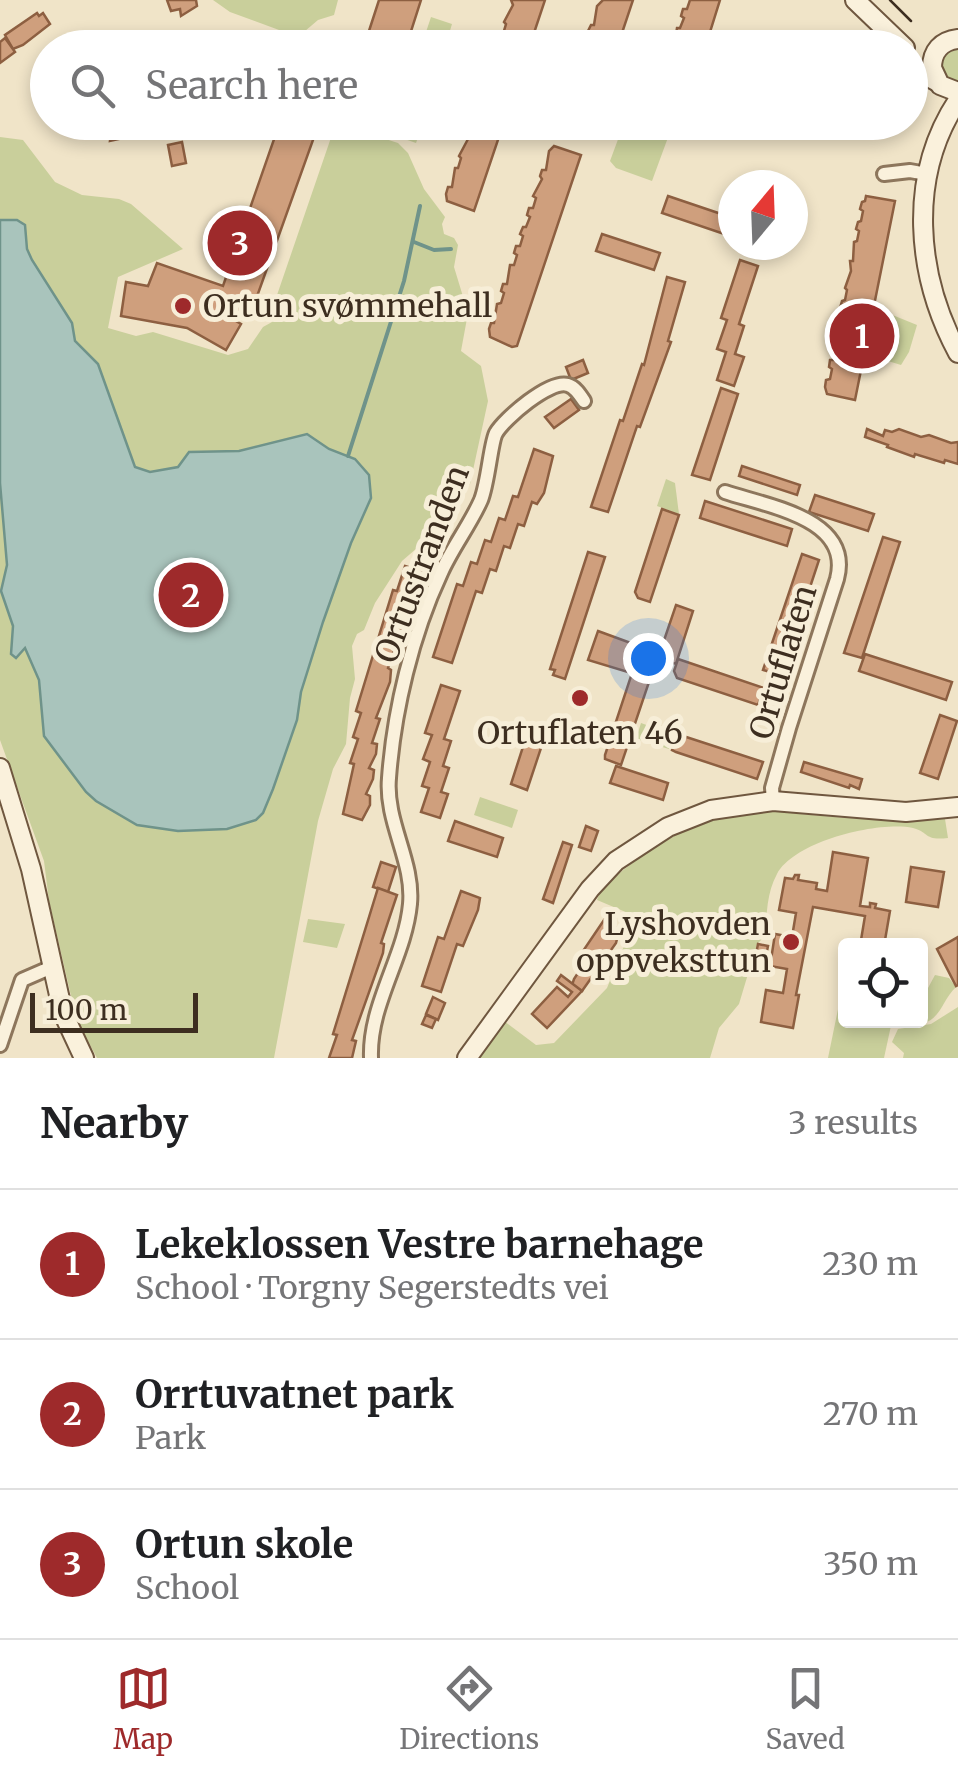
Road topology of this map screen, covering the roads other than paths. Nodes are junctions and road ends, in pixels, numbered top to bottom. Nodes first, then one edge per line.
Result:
1 (855, 0) edge
2 (876, 21) junction
3 (880, 30) edge
4 (886, 30) edge
5 (958, 39) edge
6 (928, 49) edge
7 (937, 49) junction
8 (945, 86) edge
9 (958, 100) edge
10 (937, 139) junction
11 (928, 170) junction
12 (884, 174) dead end
13 (958, 354) edge
14 (584, 401) dead end
15 (725, 492) dead end
16 (0, 768) edge
17 (772, 801) junction
18 (958, 807) edge
19 (52, 968) junction
20 (0, 1045) edge
21 (84, 1058) edge
22 (371, 1058) edge
23 (466, 1058) edge

1 - 2 main road
2 - 3 main road
2 - 4 main road
5 - 7 main road
6 - 7 main road
7 - 8 main road
8 - 10 main road
9 - 10 main road
10 - 11 main road
11 - 12 street
11 - 13 main road
14 - 22 street, Ortustranden
15 - 17 street, Ortuflaten
16 - 19 main road
17 - 18 main road
17 - 23 main road
19 - 20 street
19 - 21 main road

